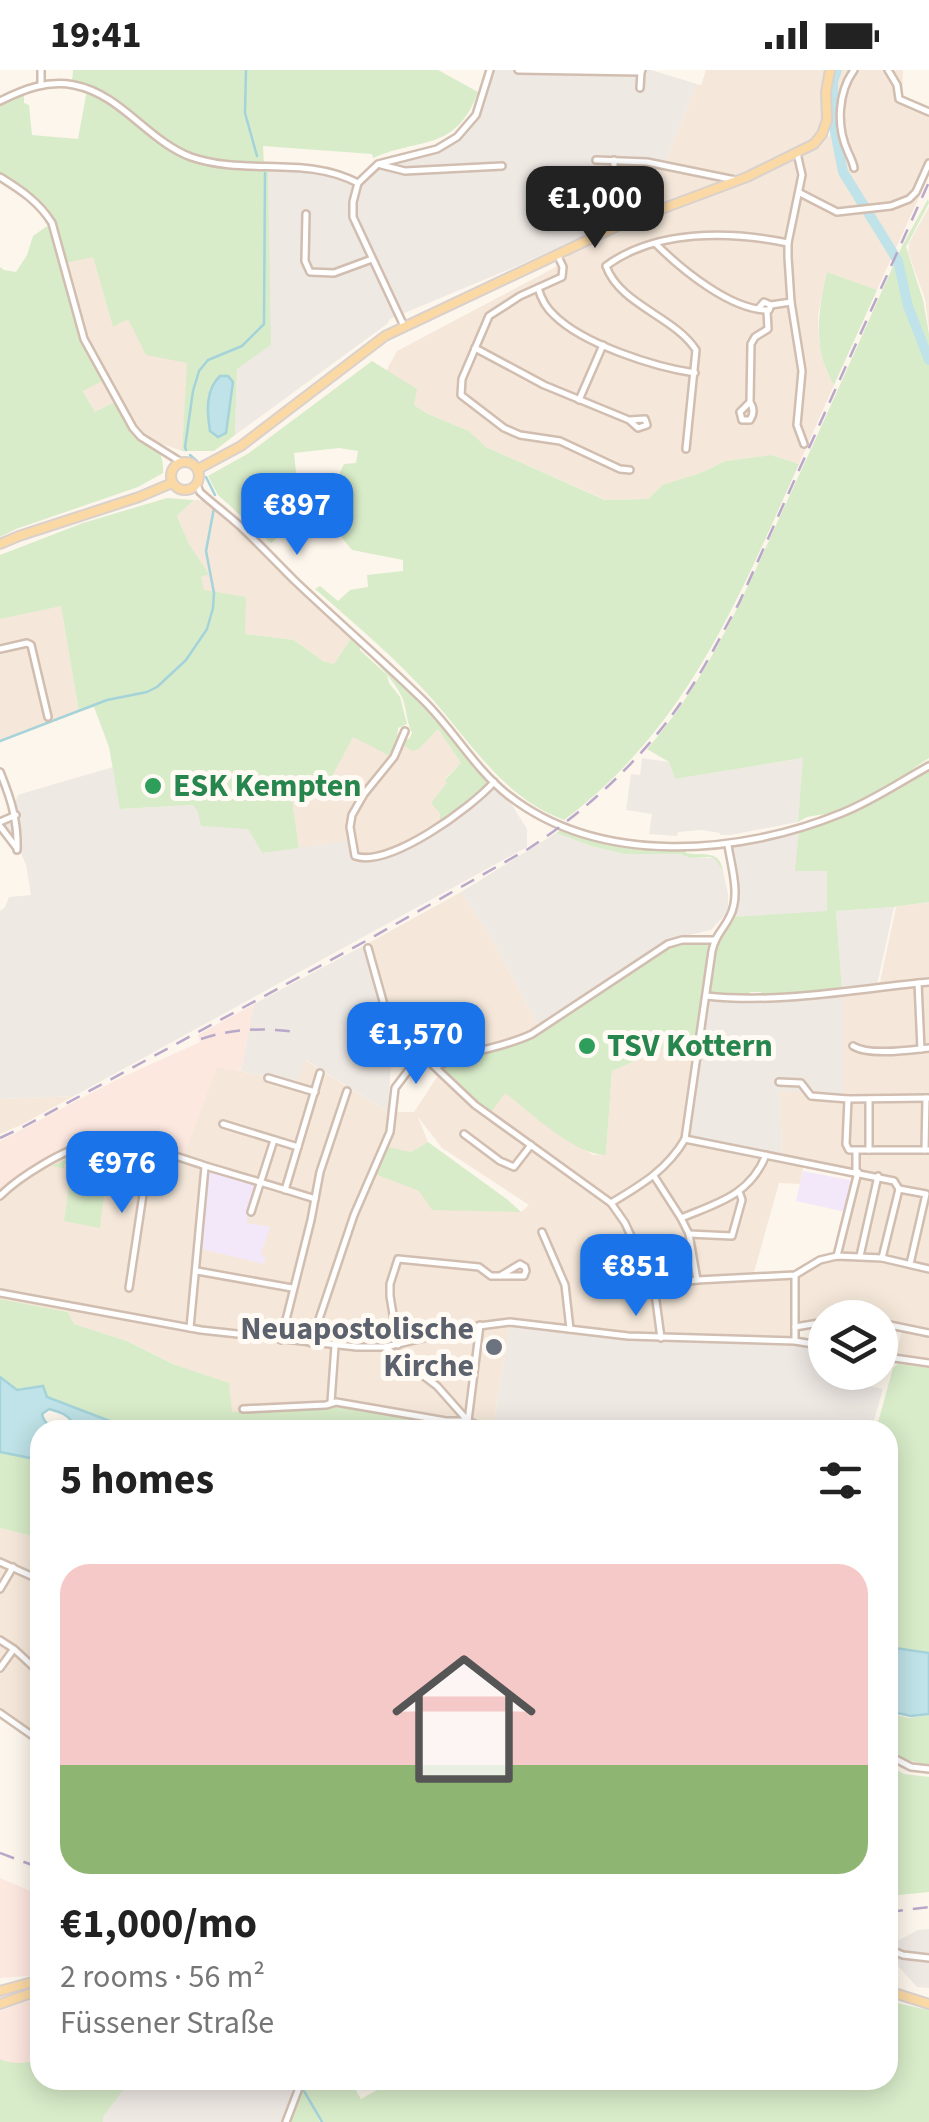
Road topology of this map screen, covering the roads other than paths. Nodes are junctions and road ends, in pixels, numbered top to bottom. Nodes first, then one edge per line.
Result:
1 (41, 70) edge
2 (490, 70) edge
3 (518, 70) edge
4 (830, 70) edge
5 (854, 70) edge
6 (888, 70) edge
7 (642, 71) edge
8 (41, 84) junction
9 (640, 88) dead end
10 (0, 101) edge
11 (929, 112) edge
12 (797, 153) junction
13 (596, 160) dead end
14 (614, 160) junction
15 (929, 163) edge
16 (378, 164) junction
17 (502, 166) dead end
18 (854, 168) dead end
19 (0, 177) edge
20 (738, 180) junction
21 (358, 182) junction
22 (800, 193) junction
23 (306, 214) dead end
24 (622, 224) junction
25 (788, 242) junction
26 (656, 244) junction
27 (557, 254) junction
28 (372, 259) junction
29 (538, 288) junction
30 (792, 302) junction
31 (769, 308) junction
32 (404, 326) junction
33 (603, 346) junction
34 (475, 348) junction
35 (694, 373) junction
36 (579, 400) junction
37 (750, 402) dead end
38 (630, 420) dead end
39 (804, 444) dead end
40 (686, 449) dead end
41 (180, 462) junction
42 (198, 469) junction
43 (630, 470) dead end
44 (172, 483) junction
45 (197, 485) junction
46 (0, 544) edge
47 (0, 649) edge
48 (48, 717) dead end
49 (405, 731) dead end
50 (929, 766) edge
51 (0, 772) edge
52 (494, 782) junction
53 (16, 815) junction
54 (0, 824) edge
55 (728, 844) junction
56 (715, 940) junction
57 (368, 948) dead end
58 (929, 982) edge
59 (918, 983) junction
60 (706, 996) junction
61 (852, 1046) dead end
62 (925, 1048) edge
63 (420, 1054) junction
64 (436, 1067) junction
65 (320, 1074) dead end
66 (268, 1078) dead end
67 (779, 1082) dead end
68 (347, 1091) dead end
69 (314, 1092) junction
70 (869, 1098) junction
71 (928, 1098) edge
72 (848, 1099) junction
73 (223, 1124) dead end
74 (464, 1134) dead end
75 (685, 1139) junction
76 (274, 1140) junction
77 (531, 1144) junction
78 (298, 1146) junction
79 (150, 1148) junction
80 (868, 1150) junction
81 (927, 1150) edge
82 (856, 1151) junction
83 (766, 1155) junction
84 (205, 1166) junction
85 (857, 1172) junction
86 (654, 1176) junction
87 (878, 1176) junction
88 (260, 1182) junction
89 (897, 1186) junction
90 (285, 1190) junction
91 (739, 1193) junction
92 (0, 1196) edge
93 (315, 1199) junction
94 (611, 1203) junction
95 (252, 1212) dead end
96 (682, 1218) junction
97 (542, 1232) dead end
98 (689, 1234) junction
99 (837, 1256) junction
100 (860, 1256) junction
101 (882, 1258) junction
102 (910, 1264) junction
103 (929, 1269) edge
104 (196, 1271) junction
105 (500, 1276) junction
106 (795, 1276) junction
107 (698, 1280) junction
108 (654, 1286) junction
109 (129, 1288) dead end
110 (292, 1288) junction
111 (0, 1293) edge
112 (480, 1325) junction
113 (808, 1325) edge
114 (796, 1327) junction
115 (898, 1327) edge
116 (190, 1328) junction
117 (570, 1329) junction
118 (929, 1333) edge
119 (660, 1338) junction
120 (280, 1340) junction
121 (795, 1341) junction
122 (310, 1343) junction
123 (808, 1343) edge
124 (398, 1345) junction
125 (336, 1346) junction
126 (386, 1347) junction
127 (898, 1359) edge
128 (929, 1363) edge
129 (331, 1402) junction
130 (242, 1409) dead end
131 (440, 1420) edge
132 (467, 1420) edge
133 (468, 1420) edge
134 (0, 1562) edge
135 (13, 1568) junction
136 (30, 1576) edge
137 (0, 1589) edge
138 (0, 1640) edge
139 (14, 1649) junction
140 (30, 1664) edge
141 (0, 1668) edge
142 (0, 1713) edge
143 (30, 1734) edge
144 (898, 1760) edge
145 (928, 1769) edge
146 (898, 1953) edge
147 (929, 1958) edge
148 (30, 1983) edge
149 (0, 1991) edge
150 (30, 1994) edge
151 (898, 1995) edge
152 (0, 2004) edge
153 (926, 2004) edge
154 (298, 2090) edge
155 (286, 2122) edge

1 - 8 street
2 - 16 street
3 - 7 street
4 - 12 main road
5 - 18 street
6 - 11 street
7 - 9 street
8 - 10 street
8 - 21 street
12 - 20 main road
12 - 22 street
13 - 14 street
14 - 20 street
14 - 24 street
15 - 22 street
16 - 17 street
16 - 21 street
19 - 41 street
20 - 24 main road
21 - 28 street
22 - 25 street
23 - 28 street
24 - 27 main road
25 - 26 street
25 - 30 street
26 - 31 street
26 - 35 street
27 - 29 street
27 - 32 main road
28 - 32 street
29 - 33 street
29 - 34 street
30 - 31 street
30 - 39 street
31 - 37 street
32 - 42 main road
33 - 35 street
33 - 36 street
34 - 36 street
34 - 43 street
35 - 40 street
36 - 38 street
41 - 42 main road
41 - 44 main road
42 - 45 main road
44 - 45 main road
44 - 46 main road
45 - 52 street
47 - 48 street
49 - 52 street
50 - 55 street
51 - 53 street
52 - 55 street
53 - 54 street
53 - 54 street
55 - 56 street
56 - 60 street
56 - 64 street
57 - 63 street
58 - 59 street
59 - 60 street
59 - 62 street
60 - 75 street
61 - 62 street
63 - 64 street
63 - 122 street
64 - 77 street
65 - 69 street
66 - 69 street
67 - 72 street
68 - 93 street
69 - 78 street
70 - 71 street
70 - 72 street
70 - 80 street
71 - 81 street
72 - 82 street
73 - 76 street
74 - 77 street
75 - 83 street
75 - 86 street
76 - 78 street
76 - 88 street
77 - 94 street
78 - 90 street
79 - 84 street
79 - 92 street
79 - 109 street
80 - 81 street
80 - 82 street
82 - 85 street
83 - 85 street
83 - 91 street
84 - 88 street
84 - 104 street
85 - 87 street
85 - 99 street
86 - 94 street
86 - 96 street
87 - 89 street
87 - 100 street
88 - 90 street
88 - 95 street
89 - 101 street
89 - 102 street
90 - 93 street
91 - 96 street
91 - 98 street
93 - 110 street
94 - 108 street
96 - 98 street
97 - 117 street
98 - 107 street
99 - 100 street
99 - 106 street
100 - 101 street
101 - 102 street
102 - 103 street
104 - 110 street
104 - 116 street
105 - 105 street
105 - 124 street
106 - 107 street
106 - 114 street
107 - 108 street
108 - 119 street
110 - 120 street
111 - 116 street
112 - 117 street
112 - 124 street
112 - 133 street
113 - 114 street
114 - 121 street
115 - 118 street
116 - 120 street
117 - 119 street
119 - 121 street
120 - 122 street
121 - 123 street
122 - 125 street
124 - 126 street
125 - 126 street
125 - 129 street
126 - 132 street
127 - 128 street
129 - 130 street
129 - 131 street
134 - 135 street
135 - 136 street
135 - 137 street
138 - 139 street
139 - 140 street
139 - 141 street
142 - 143 street
144 - 145 street
146 - 147 street
148 - 149 main road
150 - 152 main road
151 - 153 main road
154 - 155 street

